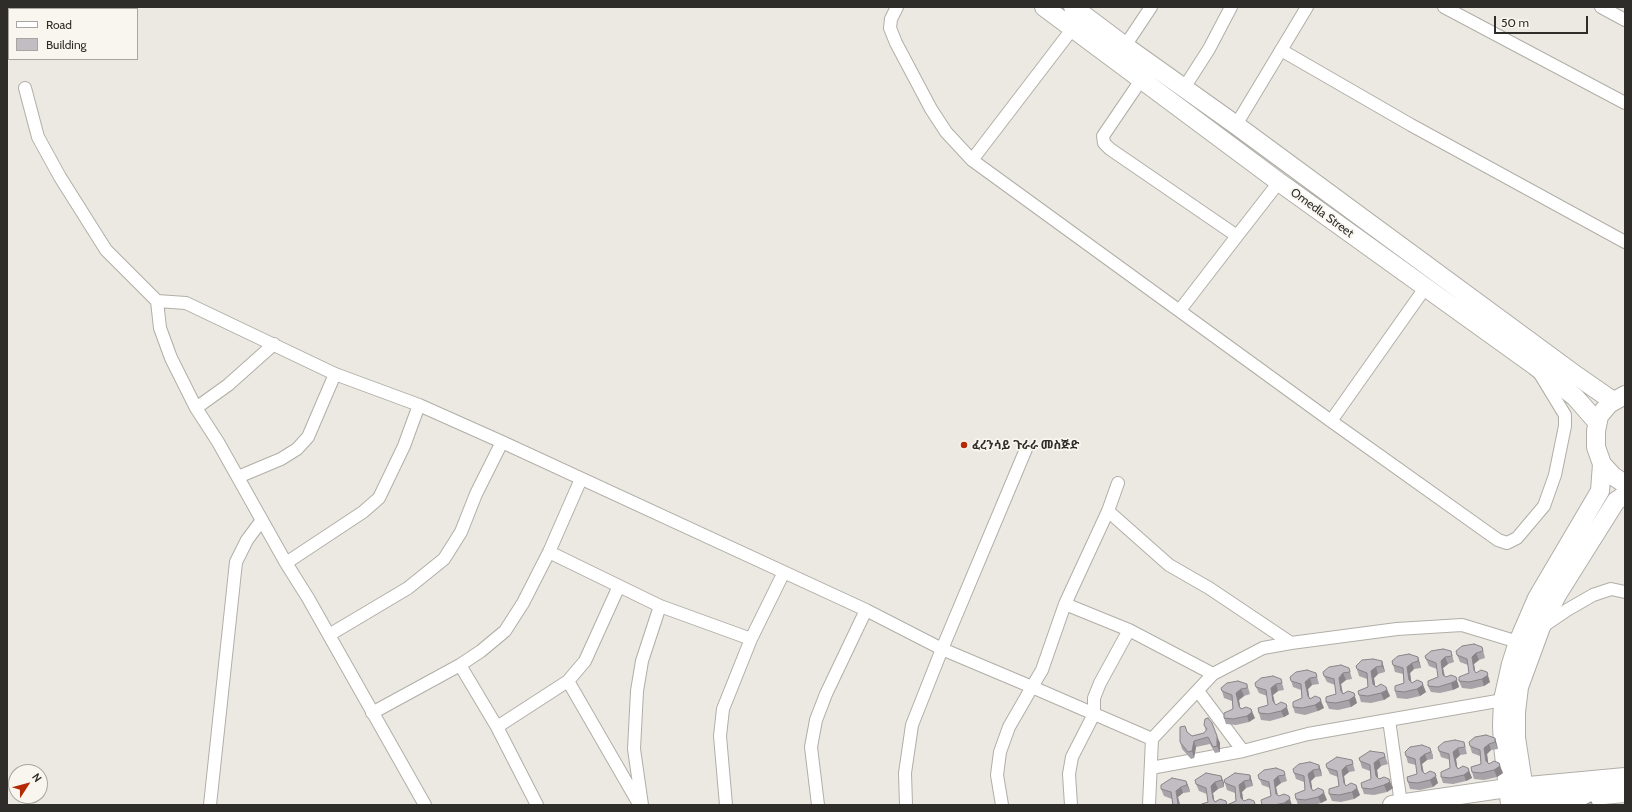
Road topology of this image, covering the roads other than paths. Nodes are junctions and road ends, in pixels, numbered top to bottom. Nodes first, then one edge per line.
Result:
1 (897, 7) edge
2 (1044, 7) edge
3 (1073, 7) edge
4 (1151, 7) edge
5 (1231, 7) edge
6 (1307, 7) edge
7 (1444, 7) edge
8 (1601, 7) edge
9 (1625, 20) edge
10 (1073, 28) junction
11 (1125, 46) junction
12 (1281, 50) junction
13 (1141, 80) junction
14 (26, 88) dead end
15 (1184, 88) junction
16 (1625, 102) edge
17 (1236, 125) junction
18 (972, 160) junction
19 (1279, 182) junction
20 (1237, 236) junction
21 (1625, 242) edge
22 (1425, 288) junction
23 (157, 301) junction
24 (1180, 310) junction
25 (274, 344) junction
26 (1535, 366) junction
27 (335, 374) junction
28 (1619, 398) edge
29 (419, 405) junction
30 (196, 408) junction
31 (1331, 421) junction
32 (1597, 422) junction
33 (502, 442) junction
34 (1026, 449) dead end
35 (1602, 464) junction
36 (238, 477) junction
37 (581, 479) junction
38 (1118, 483) dead end
39 (1625, 484) edge
40 (1625, 496) edge
41 (1108, 511) junction
42 (262, 520) junction
43 (549, 552) junction
44 (286, 563) junction
45 (784, 572) junction
46 (619, 586) junction
47 (1625, 592) edge
48 (1065, 604) junction
49 (660, 606) junction
50 (866, 610) junction
51 (1541, 627) junction
52 (1129, 630) junction
53 (329, 635) junction
54 (751, 639) junction
55 (1518, 642) junction
56 (1291, 644) junction
57 (942, 649) junction
58 (460, 665) junction
59 (1213, 674) junction
60 (568, 681) junction
61 (1032, 687) junction
62 (1198, 691) junction
63 (1503, 700) junction
64 (372, 713) junction
65 (1094, 714) junction
66 (1389, 720) junction
67 (497, 727) junction
68 (1152, 739) junction
69 (1243, 751) junction
70 (1151, 768) junction
71 (1625, 777) edge
72 (1513, 797) edge
73 (1616, 797) edge
74 (1396, 804) edge
75 (210, 805) edge
76 (425, 805) edge
77 (538, 805) edge
78 (640, 805) edge
79 (726, 805) edge
80 (818, 805) edge
81 (906, 805) edge
82 (1002, 805) edge
83 (1071, 805) edge
84 (1149, 805) edge

1 - 18 street
2 - 10 main road, Omedla Street
3 - 11 main road, Omedla Street
4 - 11 street
5 - 15 street
6 - 12 street
7 - 16 street
8 - 9 street
10 - 13 main road, Omedla Street
10 - 18 street
11 - 15 main road, Omedla Street
12 - 17 street
12 - 21 street
13 - 19 main road, Omedla Street
13 - 20 street
14 - 23 street
15 - 17 main road, Omedla Street
17 - 28 main road, Omedla Street
18 - 24 street
19 - 20 street
19 - 22 main road, Omedla Street
20 - 24 street
22 - 26 main road, Omedla Street
22 - 31 street
23 - 25 street
23 - 30 street
24 - 31 street
25 - 27 street
25 - 30 street
26 - 31 street
26 - 32 main road, Omedla Street
27 - 29 street
27 - 36 street
28 - 32 main road
29 - 33 street
29 - 44 street
30 - 36 street
32 - 35 main road
33 - 37 street
33 - 53 street
34 - 57 street
35 - 39 main road
35 - 55 main road
36 - 42 street
37 - 43 street
37 - 45 street
38 - 41 street
40 - 51 main road
41 - 48 street
41 - 56 street
42 - 44 street
42 - 75 street
43 - 46 street
43 - 58 street
44 - 53 street
45 - 50 street
45 - 54 street
46 - 49 street
46 - 60 street
47 - 51 street
48 - 52 street
48 - 61 street
49 - 54 street
49 - 78 street
50 - 57 street
50 - 80 street
51 - 72 main road
52 - 59 street
52 - 65 street
53 - 64 street
54 - 79 street
55 - 56 street
55 - 63 main road
56 - 59 street
57 - 61 street
57 - 81 street
58 - 64 street
58 - 67 street
59 - 62 street
60 - 67 street
60 - 78 street
61 - 65 street
61 - 82 street
62 - 68 street
62 - 69 street
63 - 66 street
63 - 72 main road
64 - 76 street
65 - 68 street
65 - 83 street
66 - 69 street
66 - 74 street
67 - 77 street
68 - 70 street
69 - 70 street
70 - 84 street
71 - 72 main road
72 - 73 main road
72 - 74 main road

